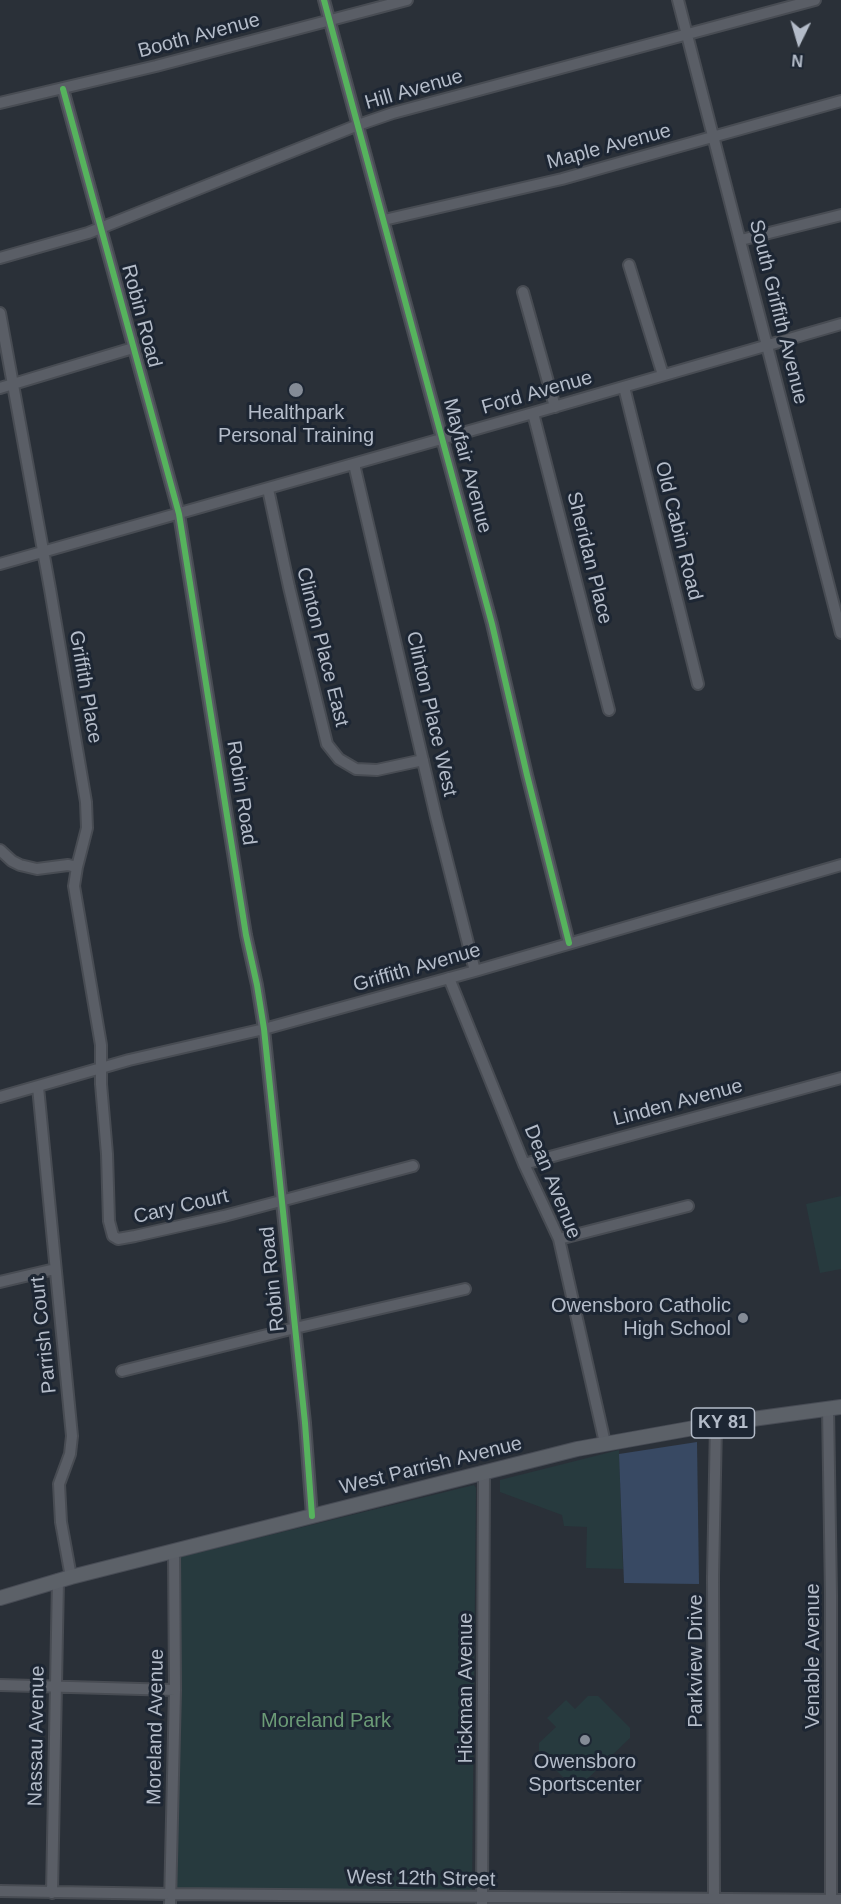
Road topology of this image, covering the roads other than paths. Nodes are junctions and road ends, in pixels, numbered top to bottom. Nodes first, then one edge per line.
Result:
1 (324, 0) edge
2 (407, 0) edge
3 (678, 0) edge
4 (815, 0) edge
5 (329, 20) junction
6 (688, 35) junction
7 (63, 89) junction
8 (841, 101) edge
9 (0, 103) edge
10 (358, 125) junction
11 (714, 137) junction
12 (841, 215) edge
13 (384, 220) junction
14 (100, 228) junction
15 (741, 240) junction
16 (0, 258) edge
17 (630, 265) dead end
18 (523, 292) dead end
19 (0, 313) edge
20 (841, 324) edge
21 (767, 345) junction
22 (133, 348) junction
23 (663, 375) junction
24 (12, 384) junction
25 (624, 387) junction
26 (0, 388) edge
27 (555, 407) junction
28 (533, 413) junction
29 (443, 439) junction
30 (354, 465) junction
31 (268, 489) junction
32 (179, 514) junction
33 (43, 552) junction
34 (0, 564) edge
35 (841, 633) edge
36 (698, 684) dead end
37 (609, 710) dead end
38 (423, 760) junction
39 (0, 850) edge
40 (841, 865) edge
41 (77, 867) junction
42 (569, 944) junction
43 (475, 971) junction
44 (449, 978) junction
45 (264, 1029) junction
46 (102, 1068) junction
47 (841, 1078) edge
48 (38, 1087) junction
49 (0, 1097) edge
50 (524, 1164) junction
51 (413, 1166) dead end
52 (281, 1200) junction
53 (688, 1206) dead end
54 (559, 1239) junction
55 (55, 1269) junction
56 (0, 1282) edge
57 (465, 1288) dead end
58 (295, 1328) junction
59 (122, 1371) dead end
60 (835, 1407) edge
61 (717, 1424) junction
62 (604, 1443) junction
63 (484, 1473) junction
64 (312, 1516) junction
65 (836, 1541) edge
66 (174, 1551) junction
67 (65, 1579) junction
68 (0, 1598) edge
69 (0, 1685) edge
70 (56, 1688) junction
71 (176, 1689) junction
72 (0, 1891) edge
73 (52, 1893) junction
74 (170, 1899) edge
75 (714, 1899) junction
76 (483, 1901) edge
77 (667, 1901) edge
78 (834, 1901) edge

1 - 5 street, Mayfair Avenue
2 - 5 street, Booth Avenue
3 - 6 street, South Griffith Avenue
4 - 6 street, Hill Avenue
5 - 7 street, Booth Avenue
5 - 10 street, Mayfair Avenue
6 - 10 street, Hill Avenue
6 - 11 street, South Griffith Avenue
7 - 9 street, Booth Avenue
7 - 14 street, Robin Road
8 - 11 street, Maple Avenue
10 - 13 street, Mayfair Avenue
10 - 14 street, Hill Avenue
11 - 13 street, Maple Avenue
11 - 15 street, South Griffith Avenue
12 - 15 street
13 - 29 street, Mayfair Avenue
14 - 16 street, Hill Avenue
14 - 22 street, Robin Road
15 - 21 street, South Griffith Avenue
17 - 23 street
18 - 27 street
19 - 24 street, Griffith Place
20 - 21 street, Ford Avenue
21 - 23 street, Ford Avenue
21 - 35 street, South Griffith Avenue
22 - 24 street
22 - 32 street, Robin Road
23 - 25 street, Ford Avenue
24 - 26 street
24 - 33 street, Griffith Place
25 - 27 street, Ford Avenue
25 - 36 street, Old Cabin Road
27 - 28 street, Ford Avenue
28 - 29 street, Ford Avenue
28 - 37 street, Sheridan Place
29 - 30 street, Ford Avenue
29 - 42 street, Mayfair Avenue
30 - 31 street, Ford Avenue
30 - 38 street, Clinton Place West
31 - 32 street, Ford Avenue
31 - 38 street, Clinton Place East
32 - 33 street, Ford Avenue
32 - 45 street, Robin Road
33 - 34 street, Ford Avenue
33 - 41 street, Griffith Place
38 - 43 street, Clinton Place West
39 - 41 street
40 - 42 street, Griffith Avenue
41 - 46 street, Griffith Place
42 - 43 street, Griffith Avenue
43 - 44 street, Griffith Avenue
44 - 45 street, Griffith Avenue
44 - 50 street, Dean Avenue
45 - 46 street, Griffith Avenue
45 - 52 street, Robin Road
46 - 48 street, Griffith Avenue
46 - 52 street, Cary Court
47 - 50 street, Linden Avenue
48 - 49 street, Griffith Avenue
48 - 55 street, Parrish Court
50 - 54 street, Dean Avenue
51 - 52 street
52 - 58 street, Robin Road
53 - 54 street
54 - 62 street, Dean Avenue
55 - 56 street
55 - 67 street, Parrish Court
57 - 58 street
58 - 59 street
58 - 64 street, Robin Road
60 - 61 main road, West Parrish Avenue / KY 81
60 - 65 street, Venable Avenue
61 - 62 main road, West Parrish Avenue / KY 81
61 - 75 street, Parkview Drive
62 - 63 main road, West Parrish Avenue / KY 81
63 - 64 main road, West Parrish Avenue / KY 81
63 - 76 street, Hickman Avenue
64 - 66 main road, West Parrish Avenue / KY 81
65 - 78 street, Venable Avenue
66 - 67 main road, West Parrish Avenue / KY 81
66 - 71 street, Moreland Avenue
67 - 68 main road, West Parrish Avenue / KY 81
67 - 70 street, Nassau Avenue
69 - 70 street
70 - 71 street
70 - 73 street, Nassau Avenue
71 - 74 street, Moreland Avenue
72 - 73 street, West 12th Street
73 - 74 street, West 12th Street
74 - 76 street, West 12th Street
75 - 77 street, West 12th Street
75 - 78 street, West 12th Street
76 - 77 street, West 12th Street

